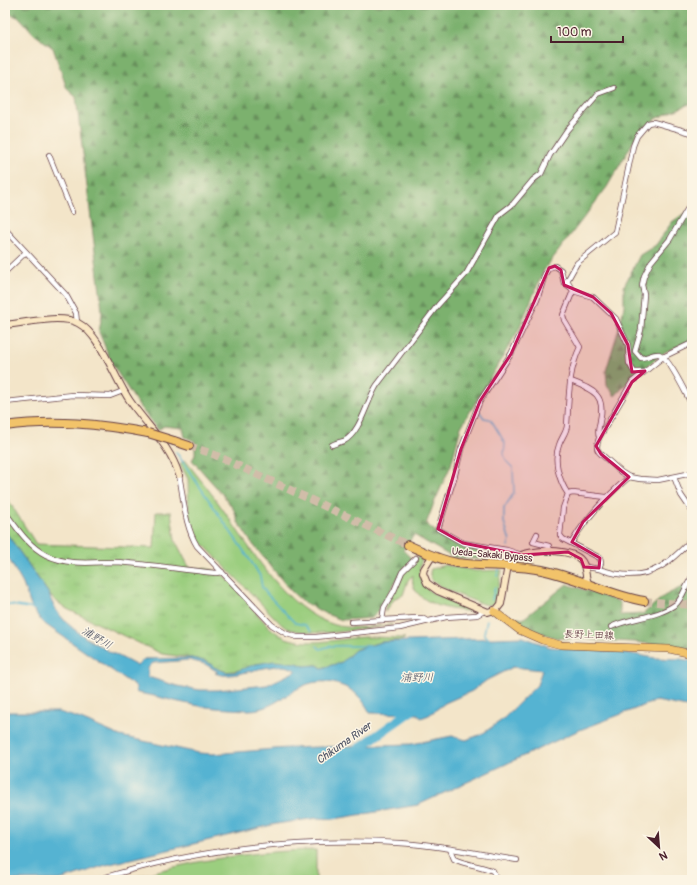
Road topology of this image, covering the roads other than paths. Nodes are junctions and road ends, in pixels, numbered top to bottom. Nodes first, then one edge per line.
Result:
1 (614, 88) dead end
2 (692, 133) edge
3 (49, 156) dead end
4 (692, 201) edge
5 (72, 212) dead end
6 (5, 229) edge
7 (25, 253) junction
8 (5, 272) edge
9 (570, 287) junction
10 (573, 291) junction
11 (77, 323) junction
12 (5, 325) edge
13 (692, 343) edge
14 (663, 357) junction
15 (645, 372) junction
16 (571, 381) junction
17 (123, 390) junction
18 (5, 402) edge
19 (692, 406) edge
20 (5, 426) edge
21 (599, 438) junction
22 (332, 445) dead end
23 (189, 446) tunnel mouth
24 (692, 473) edge
25 (179, 475) joint
26 (629, 477) junction
27 (674, 477) junction
28 (568, 494) junction
29 (606, 497) junction
30 (692, 511) edge
31 (5, 512) edge
32 (537, 534) dead end
33 (692, 539) edge
34 (572, 542) junction
35 (408, 545) tunnel mouth
36 (422, 551) junction
37 (550, 552) junction
38 (522, 555) junction
39 (434, 557) junction
40 (416, 558) dead end
41 (510, 563) dead end
42 (425, 566) junction
43 (584, 567) junction
44 (599, 568) junction
45 (507, 571) dead end
46 (222, 572) junction
47 (692, 577) edge
48 (574, 579) junction
49 (589, 585) junction
50 (644, 602) tunnel mouth
51 (484, 611) junction
52 (494, 611) junction
53 (382, 620) junction
54 (427, 621) junction
55 (351, 622) dead end
56 (611, 627) dead end
57 (692, 654) edge
58 (450, 849) junction
59 (517, 860) dead end
60 (96, 880) edge
61 (497, 880) edge

1 - 22 street
2 - 9 street
3 - 5 street
4 - 14 street
6 - 7 street
7 - 8 street
7 - 11 street
9 - 10 street
9 - 38 street
10 - 15 street
10 - 16 street
11 - 12 street
11 - 17 street
13 - 14 street
14 - 15 street
14 - 19 street
15 - 21 street
16 - 21 street
16 - 28 street
17 - 18 street
17 - 25 street
20 - 23 highway, bridge
21 - 26 street
24 - 27 street
25 - 46 street
26 - 27 street
26 - 29 street
27 - 30 street
28 - 29 street
28 - 34 street
29 - 34 street
31 - 46 street
32 - 37 street
33 - 44 street
34 - 44 street
35 - 36 highway, Ueda-Sakaki Bypass
36 - 39 highway, Ueda-Sakaki Bypass
36 - 42 street
37 - 38 street
37 - 43 street
38 - 41 street
39 - 42 street
39 - 48 highway, Ueda-Sakaki Bypass
40 - 53 street
42 - 51 street
43 - 44 street
43 - 48 street
43 - 49 street
45 - 52 street
46 - 54 street
47 - 56 street
48 - 49 highway, Ueda-Sakaki Bypass
49 - 50 highway, Ueda-Sakaki Bypass
51 - 52 street
51 - 54 street
52 - 57 main road, 長野上田線
53 - 54 street
53 - 55 street
58 - 59 street
58 - 60 street
58 - 61 street

